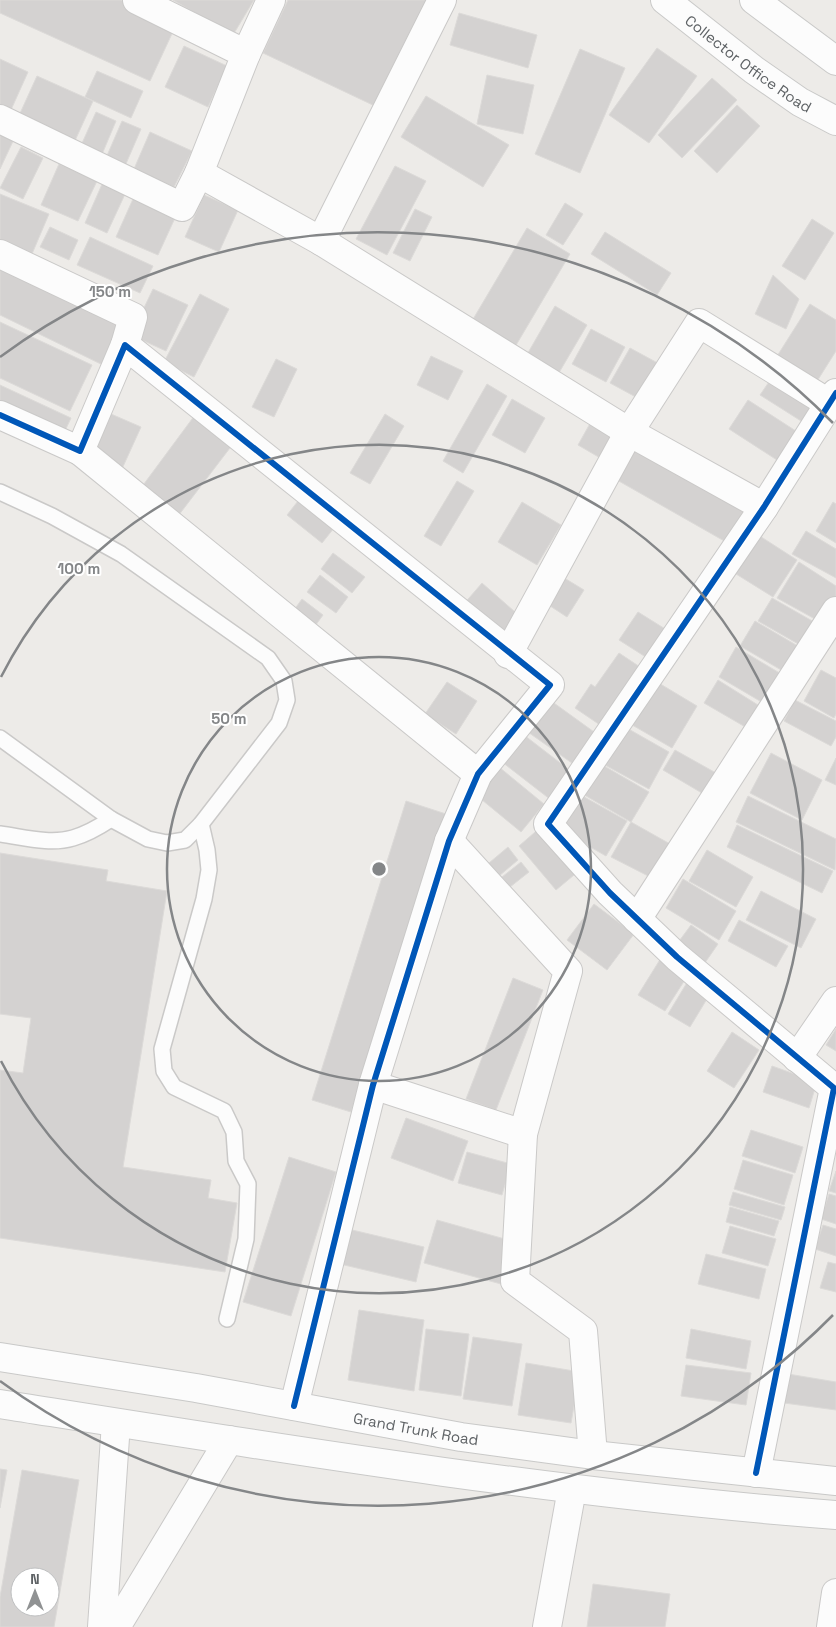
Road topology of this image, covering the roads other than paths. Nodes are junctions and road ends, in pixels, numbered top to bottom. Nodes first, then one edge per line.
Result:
1 (137, 0) edge
2 (271, 0) edge
3 (442, 0) edge
4 (665, 0) edge
5 (754, 0) edge
6 (246, 54) junction
7 (836, 61) edge
8 (0, 119) edge
9 (836, 121) edge
10 (199, 173) junction
11 (322, 241) junction
12 (0, 254) edge
13 (125, 345) junction
14 (833, 398) edge
15 (0, 415) edge
16 (628, 432) junction
17 (80, 451) junction
18 (0, 492) edge
19 (764, 507) junction
20 (836, 611) edge
21 (508, 654) junction
22 (0, 738) edge
23 (478, 774) junction
24 (112, 819) junction
25 (201, 824) junction
26 (0, 834) edge
27 (449, 841) junction
28 (637, 919) junction
29 (836, 1001) edge
30 (797, 1058) junction
31 (373, 1085) junction
32 (523, 1134) junction
33 (227, 1320) dead end
34 (0, 1357) edge
35 (0, 1404) edge
36 (294, 1406) junction
37 (116, 1423) junction
38 (228, 1440) junction
39 (593, 1455) junction
40 (756, 1473) junction
41 (836, 1481) edge
42 (572, 1490) junction
43 (836, 1515) edge
44 (836, 1593) edge
45 (102, 1627) edge
46 (116, 1627) edge
47 (548, 1627) edge
48 (832, 1627) edge

1 - 6 street
2 - 6 street
3 - 11 street
4 - 9 street, Collector Office Road
5 - 7 street
6 - 10 street
8 - 10 street
10 - 11 street
11 - 16 street
12 - 13 street
13 - 17 street
13 - 21 street
14 - 16 street
14 - 19 street
15 - 17 street
16 - 19 street
16 - 21 street
17 - 23 street
18 - 25 lane
19 - 28 street
20 - 28 street
21 - 23 street
22 - 24 lane
23 - 27 street
24 - 25 lane
24 - 26 lane
25 - 33 lane
27 - 31 street
27 - 32 street
28 - 30 street
29 - 30 street
30 - 40 street
31 - 32 street
31 - 36 street
32 - 39 street
34 - 36 street, Grand Trunk Road
35 - 37 street
36 - 39 street, Grand Trunk Road
37 - 38 street
37 - 45 street
38 - 42 street
38 - 46 street
39 - 40 street, Grand Trunk Road
40 - 41 street, Grand Trunk Road
42 - 43 street
42 - 47 street
44 - 48 street

